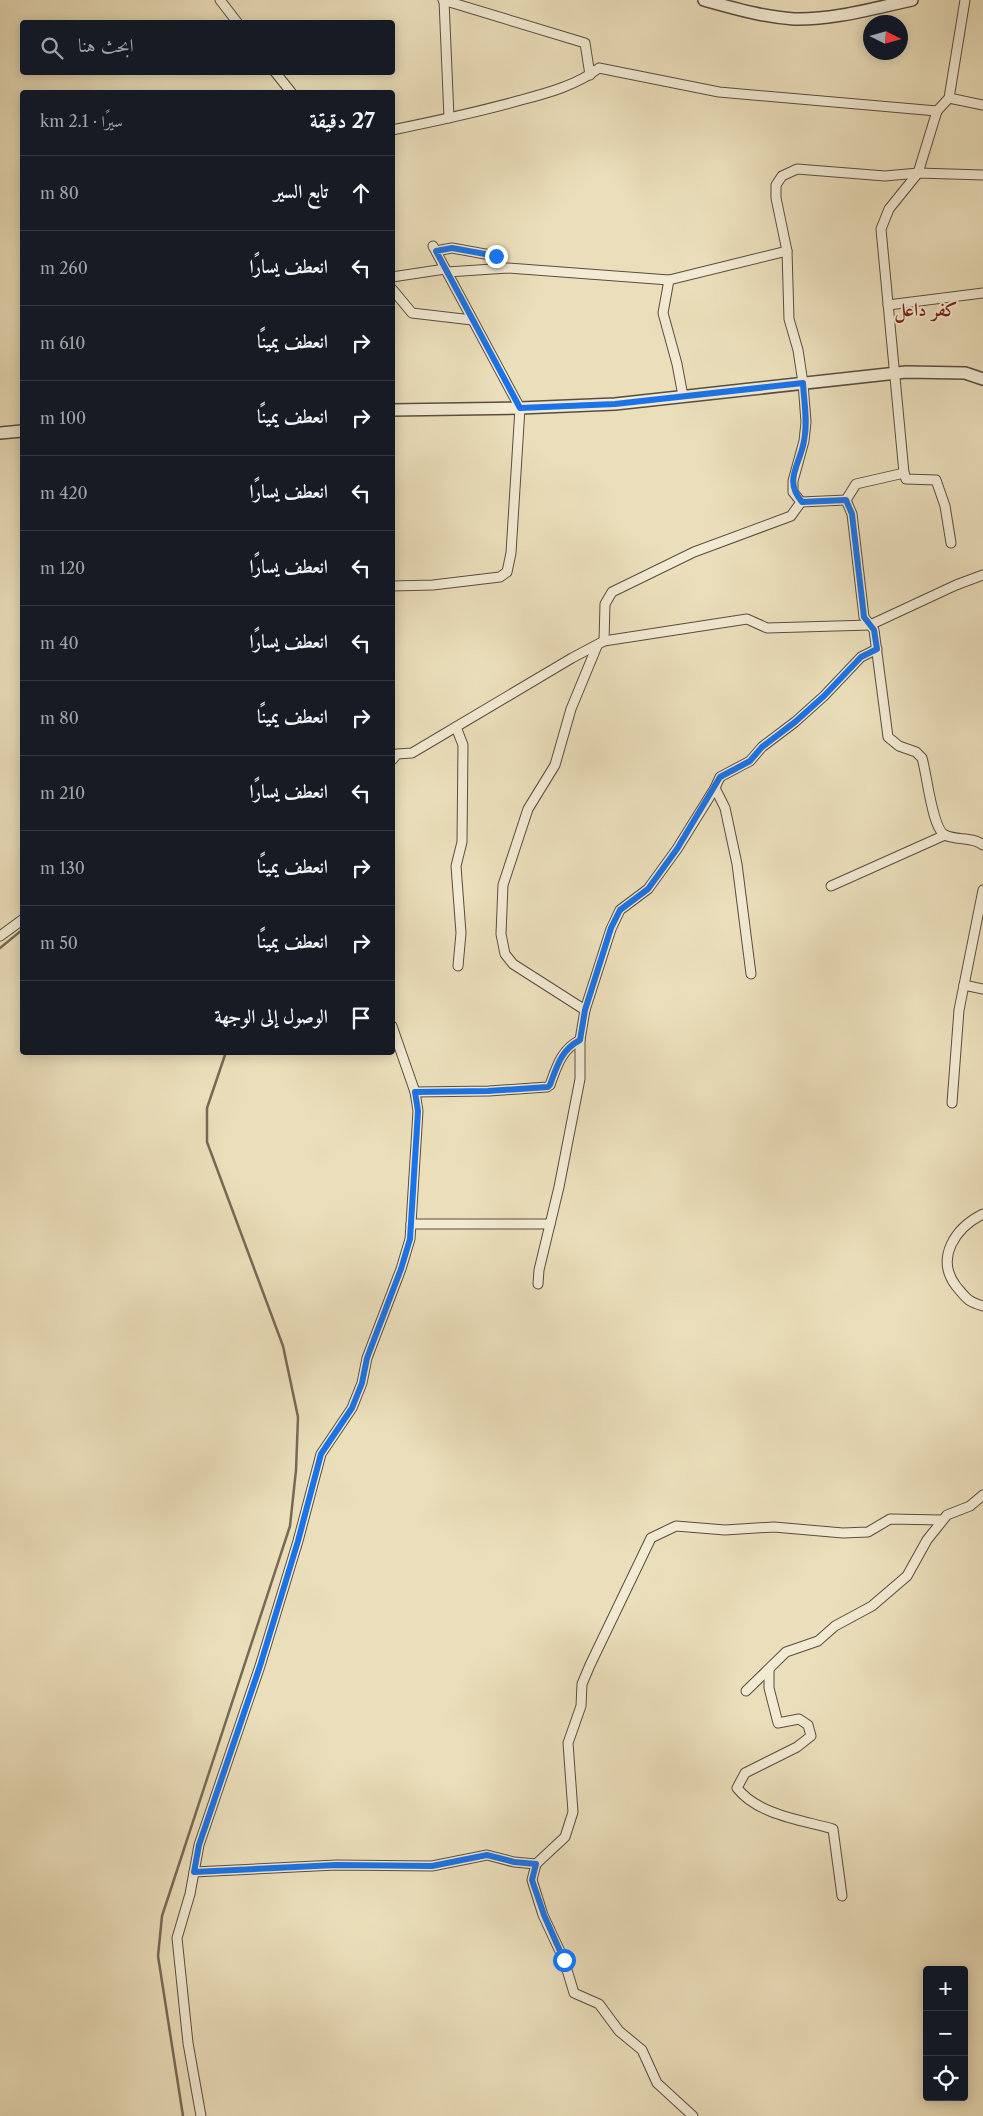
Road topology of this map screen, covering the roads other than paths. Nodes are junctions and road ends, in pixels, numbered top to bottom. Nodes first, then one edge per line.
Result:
1 (220, 0) edge
2 (444, 0) edge
3 (704, 0) edge
4 (912, 0) edge
5 (965, 0) edge
6 (235, 20) edge
7 (277, 75) edge
8 (590, 75) junction
9 (289, 90) edge
10 (949, 98) junction
11 (983, 105) edge
12 (937, 111) junction
13 (449, 118) junction
14 (395, 129) edge
15 (918, 173) junction
16 (983, 175) edge
17 (787, 251) junction
18 (496, 256) dead end
19 (446, 271) junction
20 (395, 277) edge
21 (669, 280) junction
22 (983, 292) edge
23 (395, 293) edge
24 (888, 304) junction
25 (472, 320) junction
26 (894, 373) junction
27 (983, 379) edge
28 (803, 383) junction
29 (683, 396) junction
30 (520, 408) junction
31 (395, 410) edge
32 (20, 431) edge
33 (0, 433) edge
34 (904, 473) junction
35 (846, 500) junction
36 (802, 502) junction
37 (951, 544) dead end
38 (983, 575) edge
39 (395, 586) edge
40 (870, 625) junction
41 (601, 644) junction
42 (877, 649) junction
43 (456, 727) junction
44 (395, 754) edge
45 (715, 788) junction
46 (945, 835) junction
47 (983, 845) edge
48 (832, 886) dead end
49 (983, 890) edge
50 (20, 921) edge
51 (0, 936) edge
52 (458, 966) dead end
53 (751, 974) dead end
54 (964, 985) junction
55 (983, 989) edge
56 (585, 1010) junction
57 (395, 1035) edge
58 (580, 1040) junction
59 (415, 1092) junction
60 (952, 1103) dead end
61 (983, 1214) edge
62 (411, 1224) junction
63 (550, 1224) junction
64 (538, 1284) dead end
65 (983, 1306) edge
66 (983, 1495) edge
67 (942, 1520) junction
68 (769, 1670) junction
69 (746, 1691) dead end
70 (536, 1864) junction
71 (194, 1872) junction
72 (842, 1896) dead end
73 (201, 2116) edge
74 (693, 2116) edge

1 - 6 street
2 - 8 street
2 - 13 street
3 - 4 street
5 - 10 street
7 - 9 street
8 - 12 street
8 - 13 street
10 - 11 street
10 - 12 street
12 - 15 street
13 - 14 street
15 - 16 street
15 - 17 street
15 - 24 street
17 - 21 street
17 - 28 street
18 - 19 street
19 - 20 street
19 - 21 street
19 - 25 street
21 - 29 street
22 - 24 street
23 - 25 street
24 - 26 street
25 - 30 street
26 - 27 street
26 - 28 street
26 - 34 street
28 - 29 street
28 - 36 street
29 - 30 street
30 - 31 street
30 - 39 street
32 - 33 street
34 - 35 street
34 - 37 street
35 - 36 street
35 - 40 street
36 - 41 street
38 - 40 street
40 - 41 street
40 - 42 street
41 - 43 street
41 - 56 street
42 - 45 street
42 - 46 street
43 - 44 street
43 - 52 street
45 - 53 street
45 - 56 street
46 - 47 street
46 - 48 street
49 - 54 street
50 - 51 street
54 - 55 street
54 - 60 street
56 - 58 street
57 - 59 street
58 - 59 street
58 - 63 street
59 - 62 street
61 - 65 street
62 - 63 street
62 - 71 street
63 - 64 street
66 - 67 street
67 - 68 street
67 - 70 street
68 - 69 street
68 - 72 street
70 - 71 street
70 - 74 street
71 - 73 street

